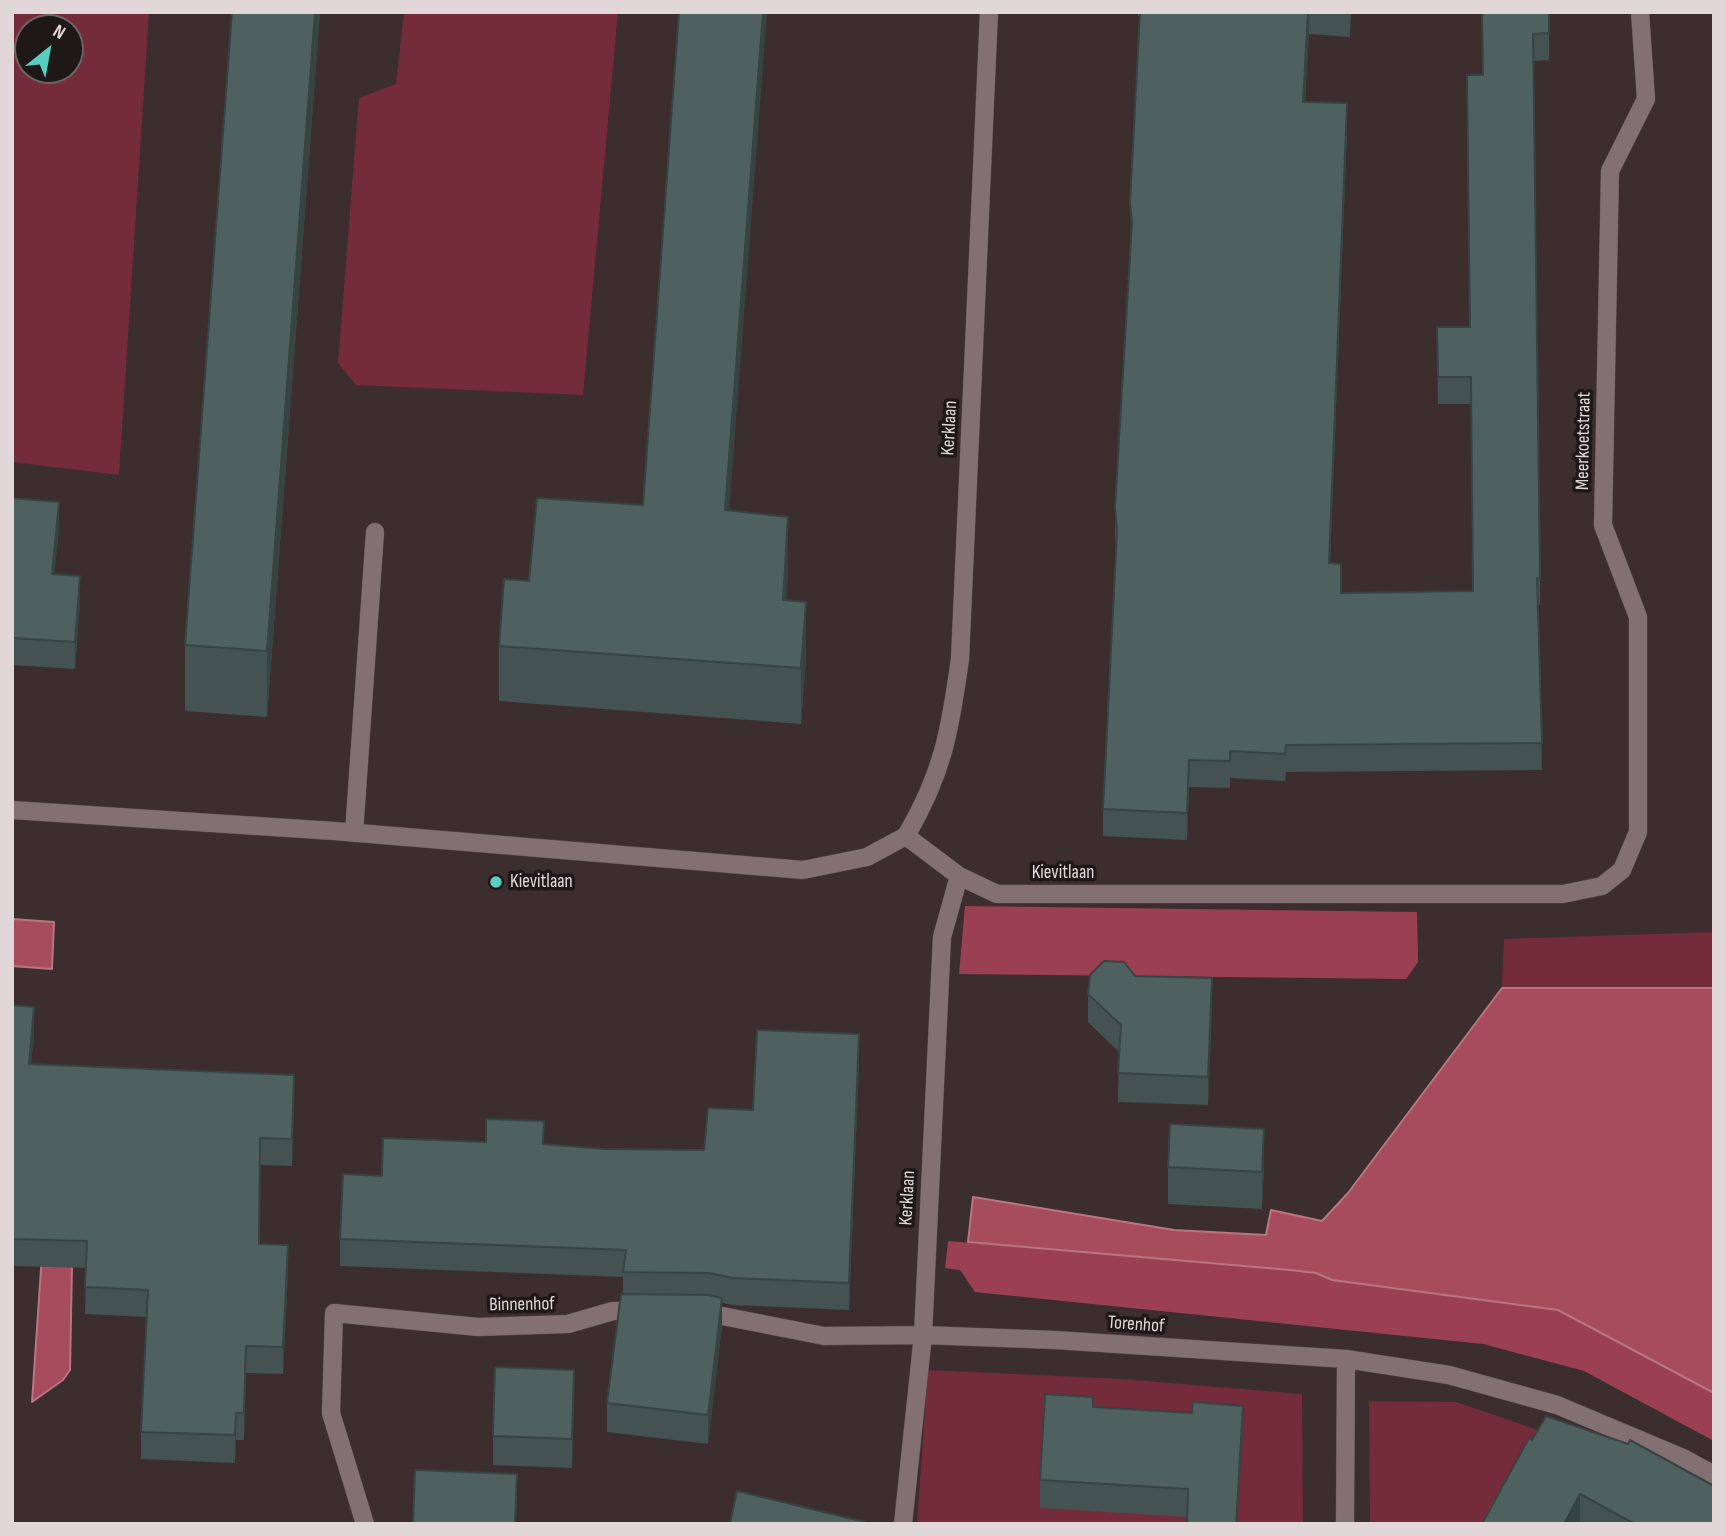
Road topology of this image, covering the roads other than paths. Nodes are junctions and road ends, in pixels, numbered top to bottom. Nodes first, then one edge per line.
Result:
1 (989, 12) edge
2 (1640, 12) edge
3 (375, 532) dead end
4 (12, 810) edge
5 (354, 833) junction
6 (906, 836) junction
7 (1622, 870) joint
8 (960, 877) junction
9 (654, 1311) edge
10 (682, 1311) edge
11 (923, 1335) junction
12 (1346, 1359) junction
13 (1714, 1475) edge
14 (365, 1524) edge
15 (904, 1524) edge
16 (1345, 1524) edge

1 - 6 street, Kerklaan
2 - 7 street, Meerkoetstraat
3 - 5 street
4 - 5 street
5 - 6 street
6 - 8 street, Kievitlaan
7 - 8 street, Kievitlaan
8 - 11 street, Kerklaan
9 - 14 street, Binnenhof
10 - 11 street
11 - 12 street, Torenhof
11 - 15 street, Kerklaan
12 - 13 street, Torenhof
12 - 16 street

